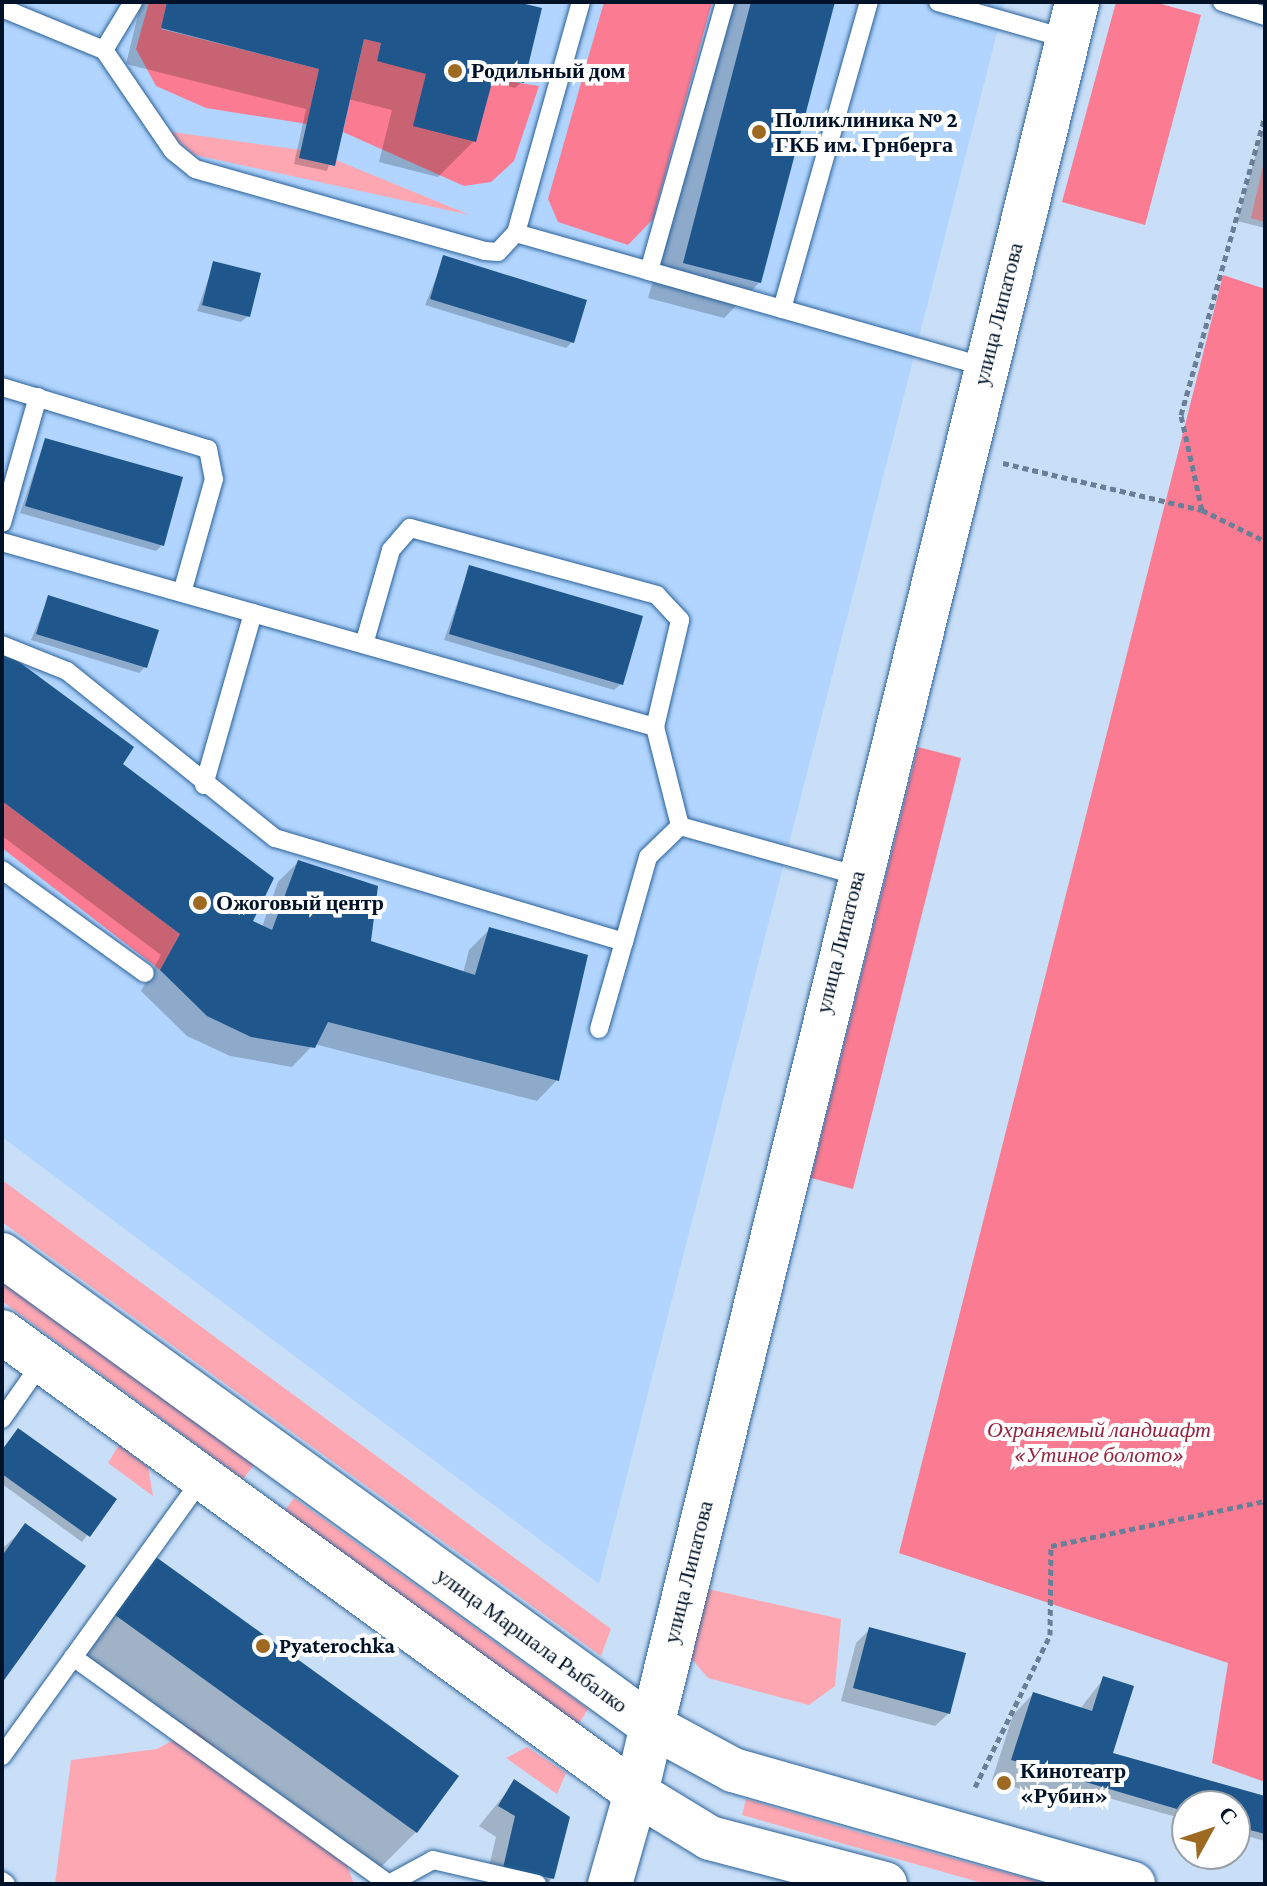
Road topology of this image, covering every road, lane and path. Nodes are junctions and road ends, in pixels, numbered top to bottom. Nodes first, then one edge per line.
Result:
1 (133, 2) edge
2 (581, 2) edge
3 (725, 2) edge
4 (869, 2) edge
5 (938, 2) edge
6 (1222, 2) edge
7 (2, 8) edge
8 (1265, 16) edge
9 (1073, 20) edge
10 (104, 50) junction
11 (1265, 116) edge
12 (516, 233) junction
13 (649, 271) junction
14 (782, 309) junction
15 (985, 367) junction
16 (2, 387) edge
17 (38, 397) junction
18 (963, 453) junction
19 (1202, 510) junction
20 (2, 523) edge
21 (1265, 541) edge
22 (2, 542) edge
23 (182, 593) junction
24 (253, 613) junction
25 (364, 644) junction
26 (2, 645) edge
27 (655, 727) junction
28 (204, 785) junction
29 (680, 826) junction
30 (2, 870) edge
31 (856, 875) junction
32 (624, 942) junction
33 (145, 973) dead end
34 (599, 1029) dead end
35 (2, 1255) edge
36 (2, 1332) edge
37 (42, 1362) junction
38 (2, 1419) edge
39 (263, 1448) junction
40 (216, 1489) junction
41 (1265, 1501) edge
42 (73, 1657) junction
43 (652, 1726) junction
44 (2, 1756) edge
45 (975, 1787) dead end
46 (636, 1793) junction
47 (389, 1884) edge
48 (537, 1884) edge
49 (610, 1884) edge
50 (885, 1884) edge
51 (1133, 1884) edge

1 - 10 lane
2 - 12 lane
3 - 13 lane
4 - 14 lane
5 - 9 lane
6 - 8 lane
7 - 10 lane
9 - 15 main road, улица Липатова
10 - 12 lane
11 - 19 path
12 - 13 lane
13 - 14 lane
14 - 15 lane
15 - 18 main road, улица Липатова
16 - 17 lane
17 - 20 lane
17 - 23 lane
18 - 19 path
18 - 31 main road, улица Липатова
19 - 21 path
22 - 23 lane
23 - 24 lane
24 - 25 lane
24 - 28 lane
25 - 27 lane
25 - 27 lane
26 - 28 lane
27 - 29 lane
28 - 32 lane
29 - 31 lane
29 - 32 lane
30 - 33 lane
31 - 43 main road, улица Липатова
32 - 34 lane
35 - 39 main road, улица Маршала Рыбалко
36 - 37 main road
37 - 38 lane
37 - 40 main road
39 - 40 main road
39 - 43 main road, улица Маршала Рыбалко
40 - 42 lane
40 - 46 main road
41 - 45 path
42 - 44 lane
42 - 47 lane
43 - 46 main road, улица Липатова
43 - 51 main road, улица Маршала Рыбалко
46 - 49 main road, улица Липатова
46 - 50 main road
47 - 48 lane

